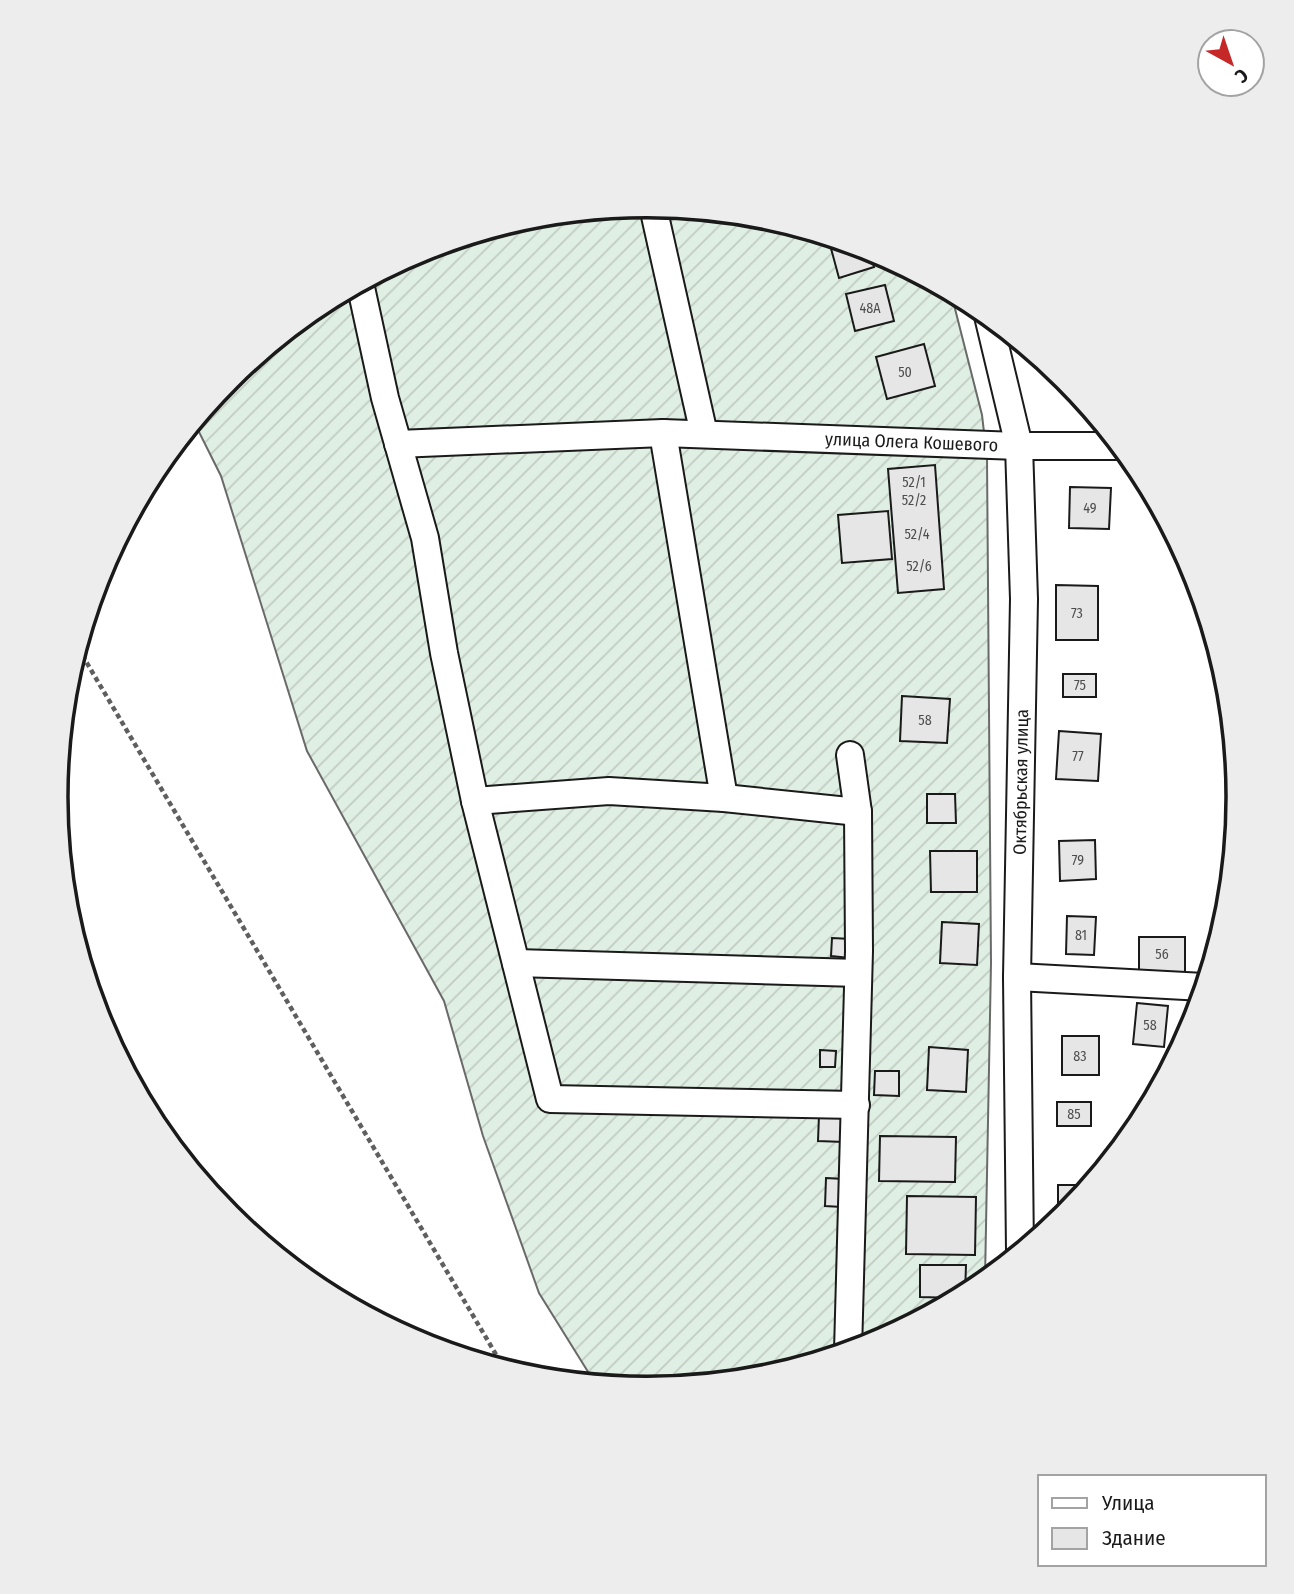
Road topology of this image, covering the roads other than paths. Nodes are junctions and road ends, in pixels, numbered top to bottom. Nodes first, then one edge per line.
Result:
1 (656, 218) edge
2 (362, 294) edge
3 (992, 333) edge
4 (663, 433) junction
5 (704, 434) junction
6 (398, 444) junction
7 (1018, 446) junction
8 (1107, 446) edge
9 (850, 755) dead end
10 (724, 798) junction
11 (475, 801) junction
12 (858, 811) junction
13 (516, 963) junction
14 (858, 973) junction
15 (1017, 977) junction
16 (1194, 986) edge
17 (856, 1105) junction
18 (1020, 1239) edge
19 (848, 1339) edge

1 - 5 street
2 - 6 street
3 - 7 street, Октябрьская улица
4 - 5 street, улица Олега Кошевого
4 - 6 street, улица Олега Кошевого
4 - 10 street
5 - 7 street, улица Олега Кошевого
6 - 11 street
7 - 8 street, улица Олега Кошевого
7 - 15 street, Октябрьская улица
9 - 12 street
10 - 11 street
10 - 12 street
11 - 13 street
12 - 14 street
13 - 14 street
13 - 17 street
14 - 17 street
15 - 16 street
15 - 18 street, Октябрьская улица
17 - 19 street

